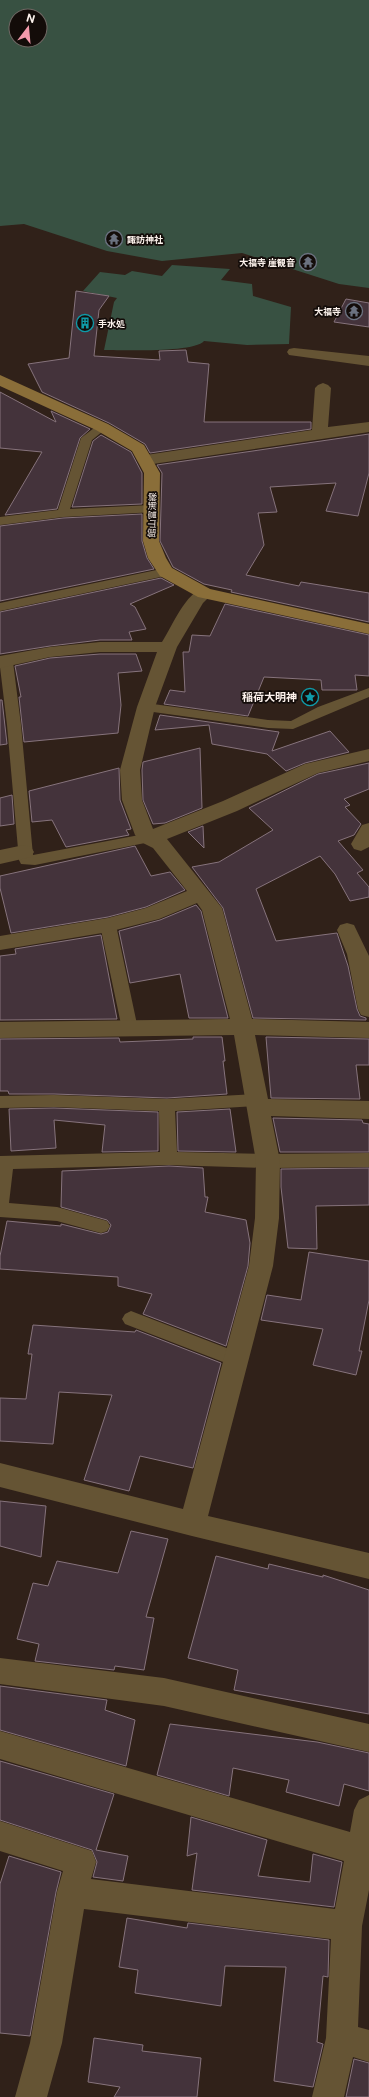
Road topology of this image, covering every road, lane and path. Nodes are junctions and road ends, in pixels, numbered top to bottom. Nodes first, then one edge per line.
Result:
1 (294, 352) dead end
2 (369, 361) edge
3 (0, 380) edge
4 (323, 388) dead end
5 (102, 427) junction
6 (369, 427) edge
7 (320, 433) junction
8 (146, 460) junction
9 (151, 509) junction
10 (63, 513) junction
11 (0, 521) edge
12 (166, 572) junction
13 (204, 593) junction
14 (0, 607) edge
15 (369, 629) edge
16 (168, 647) junction
17 (3, 662) edge
18 (369, 692) edge
19 (146, 707) junction
20 (369, 755) edge
21 (150, 838) junction
22 (24, 852) junction
23 (0, 857) edge
24 (201, 893) junction
25 (108, 925) junction
26 (346, 930) dead end
27 (0, 943) edge
28 (369, 1009) edge
29 (243, 1027) junction
30 (130, 1029) junction
31 (0, 1030) edge
32 (369, 1030) edge
33 (0, 1102) edge
34 (257, 1103) junction
35 (167, 1105) junction
36 (369, 1110) edge
37 (169, 1158) junction
38 (369, 1160) edge
39 (268, 1161) junction
40 (3, 1163) edge
41 (0, 1209) edge
42 (101, 1226) dead end
43 (131, 1319) dead end
44 (236, 1359) junction
45 (0, 1475) edge
46 (192, 1524) junction
47 (369, 1566) edge
48 (0, 1671) edge
49 (369, 1738) edge
50 (0, 1745) edge
51 (369, 1810) edge
52 (0, 1836) edge
53 (365, 1852) edge
54 (72, 1892) junction
55 (347, 1926) junction
56 (356, 2042) edge
57 (31, 2097) edge
58 (328, 2097) edge

1 - 2 street
3 - 5 main road, 館山富浦線
4 - 7 street
5 - 8 main road, 館山富浦線
5 - 10 lane
6 - 7 street
7 - 8 street
8 - 9 main road, 館山富浦線
9 - 10 lane
9 - 12 main road, 館山富浦線
10 - 11 lane
12 - 13 main road, 館山富浦線
12 - 14 lane
13 - 15 main road, 館山富浦線
13 - 16 street
16 - 17 street
16 - 19 street
17 - 22 lane
18 - 19 lane
19 - 21 street
20 - 21 street
21 - 22 lane
21 - 24 street
22 - 23 street
24 - 25 street
24 - 29 street
25 - 27 street
25 - 30 lane
26 - 28 street
29 - 30 street
29 - 32 street
29 - 34 street
30 - 31 street
33 - 35 lane
34 - 35 lane
34 - 36 street
34 - 39 street
35 - 37 lane
37 - 39 lane
37 - 40 lane
38 - 39 lane
39 - 44 street
40 - 41 lane
41 - 42 lane
43 - 44 lane
44 - 46 street
45 - 46 street
46 - 47 street
48 - 49 street
50 - 53 street
51 - 53 street
52 - 54 street
53 - 55 street
54 - 55 street
54 - 57 street
55 - 56 street
56 - 58 street

